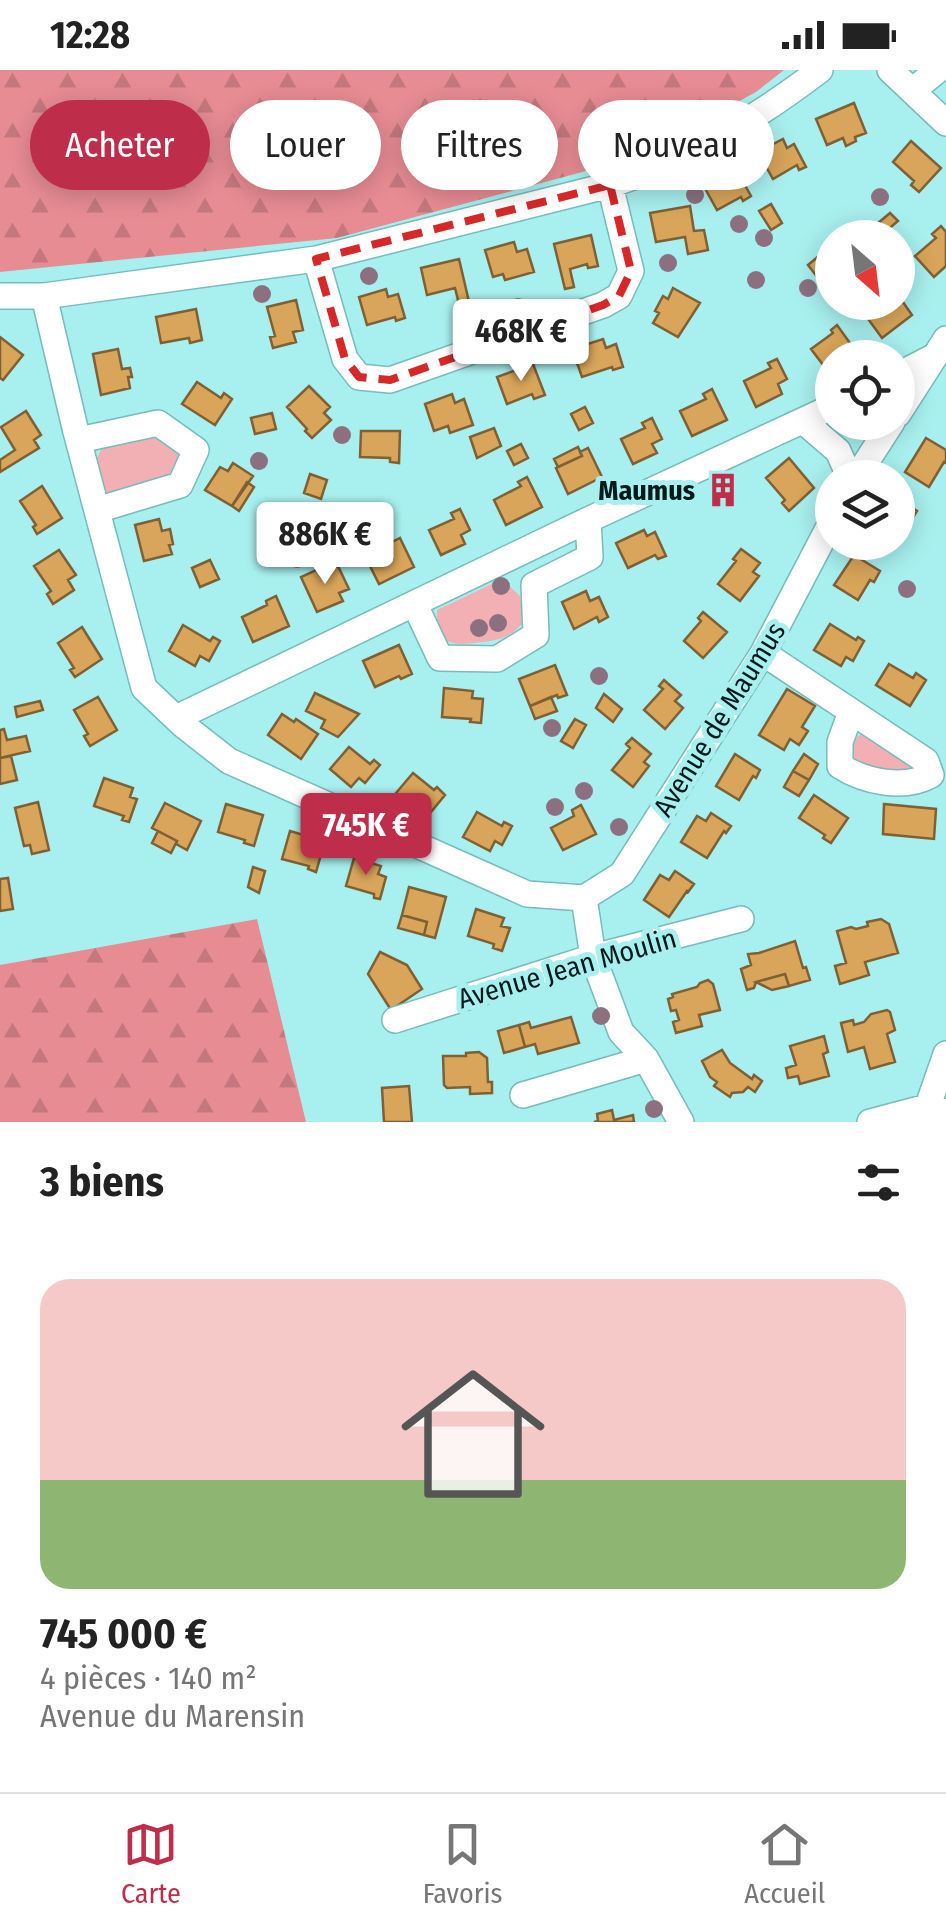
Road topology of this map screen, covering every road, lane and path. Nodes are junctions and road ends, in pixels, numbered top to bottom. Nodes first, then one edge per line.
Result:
1 (820, 70) edge
2 (890, 70) edge
3 (938, 70) edge
4 (912, 90) junction
5 (774, 103) edge
6 (946, 123) edge
7 (590, 190) edge
8 (611, 190) edge
9 (316, 259) junction
10 (0, 296) edge
11 (44, 296) junction
12 (940, 348) edge
13 (915, 364) edge
14 (915, 387) edge
15 (815, 415) edge
16 (803, 421) junction
17 (79, 440) junction
18 (843, 460) edge
19 (97, 510) junction
20 (588, 520) junction
21 (815, 554) edge
22 (414, 605) junction
23 (763, 654) junction
24 (851, 712) dead end
25 (176, 718) junction
26 (584, 898) junction
27 (741, 919) dead end
28 (593, 956) junction
29 (395, 1020) dead end
30 (946, 1054) edge
31 (646, 1059) junction
32 (523, 1095) dead end
33 (932, 1114) edge
34 (681, 1122) edge
35 (870, 1122) edge

1 - 5 street
2 - 4 street
3 - 4 street
4 - 6 street
7 - 9 street
8 - 9 street
9 - 11 street
10 - 11 street
11 - 17 street
12 - 13 street
12 - 14 street
15 - 16 street
16 - 18 street
16 - 20 street
17 - 19 street
17 - 19 street
19 - 25 street
20 - 22 street
20 - 22 street
21 - 23 street, Avenue de Maumus
22 - 25 street
23 - 24 street
23 - 26 street, Avenue de Maumus
25 - 26 street
26 - 28 street
27 - 28 street, Avenue Jean Moulin
28 - 29 street, Avenue Jean Moulin
28 - 31 street
30 - 33 street
31 - 32 street
31 - 34 street
33 - 35 street

